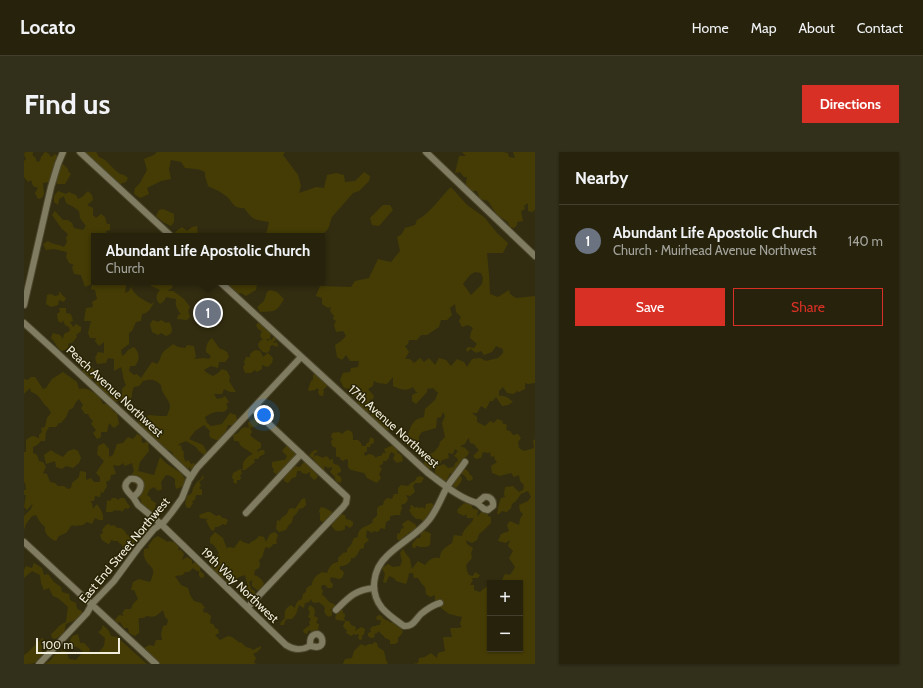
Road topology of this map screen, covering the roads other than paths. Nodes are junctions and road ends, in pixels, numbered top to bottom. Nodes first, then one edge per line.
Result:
1 (63, 152) edge
2 (80, 152) edge
3 (426, 152) edge
4 (168, 233) edge
5 (535, 256) edge
6 (223, 285) edge
7 (24, 305) edge
8 (24, 323) edge
9 (301, 357) junction
10 (253, 409) junction
11 (301, 454) junction
12 (465, 462) dead end
13 (191, 476) junction
14 (447, 487) junction
15 (133, 497) dead end
16 (477, 503) dead end
17 (246, 513) dead end
18 (161, 524) junction
19 (24, 542) edge
20 (374, 588) junction
21 (440, 603) dead end
22 (92, 604) junction
23 (248, 608) junction
24 (336, 610) dead end
25 (310, 646) dead end
26 (39, 664) edge
27 (156, 664) edge

1 - 7 street
2 - 4 street
3 - 5 street
6 - 9 street, 17th Avenue Northwest
8 - 13 street, Peach Avenue Northwest
9 - 10 street, East End Street Northwest
9 - 14 street, 17th Avenue Northwest
10 - 11 street
10 - 13 street, East End Street Northwest
11 - 17 street
11 - 23 street
12 - 14 street
13 - 18 street, East End Street Northwest
14 - 16 street, 17th Avenue Northwest
14 - 20 street
15 - 18 street, 19th Way Northwest
18 - 22 street, East End Street Northwest
18 - 23 street, 19th Way Northwest
19 - 22 street
20 - 21 street
20 - 24 street
22 - 26 street, East End Street Northwest
22 - 27 street
23 - 25 street, 19th Way Northwest

